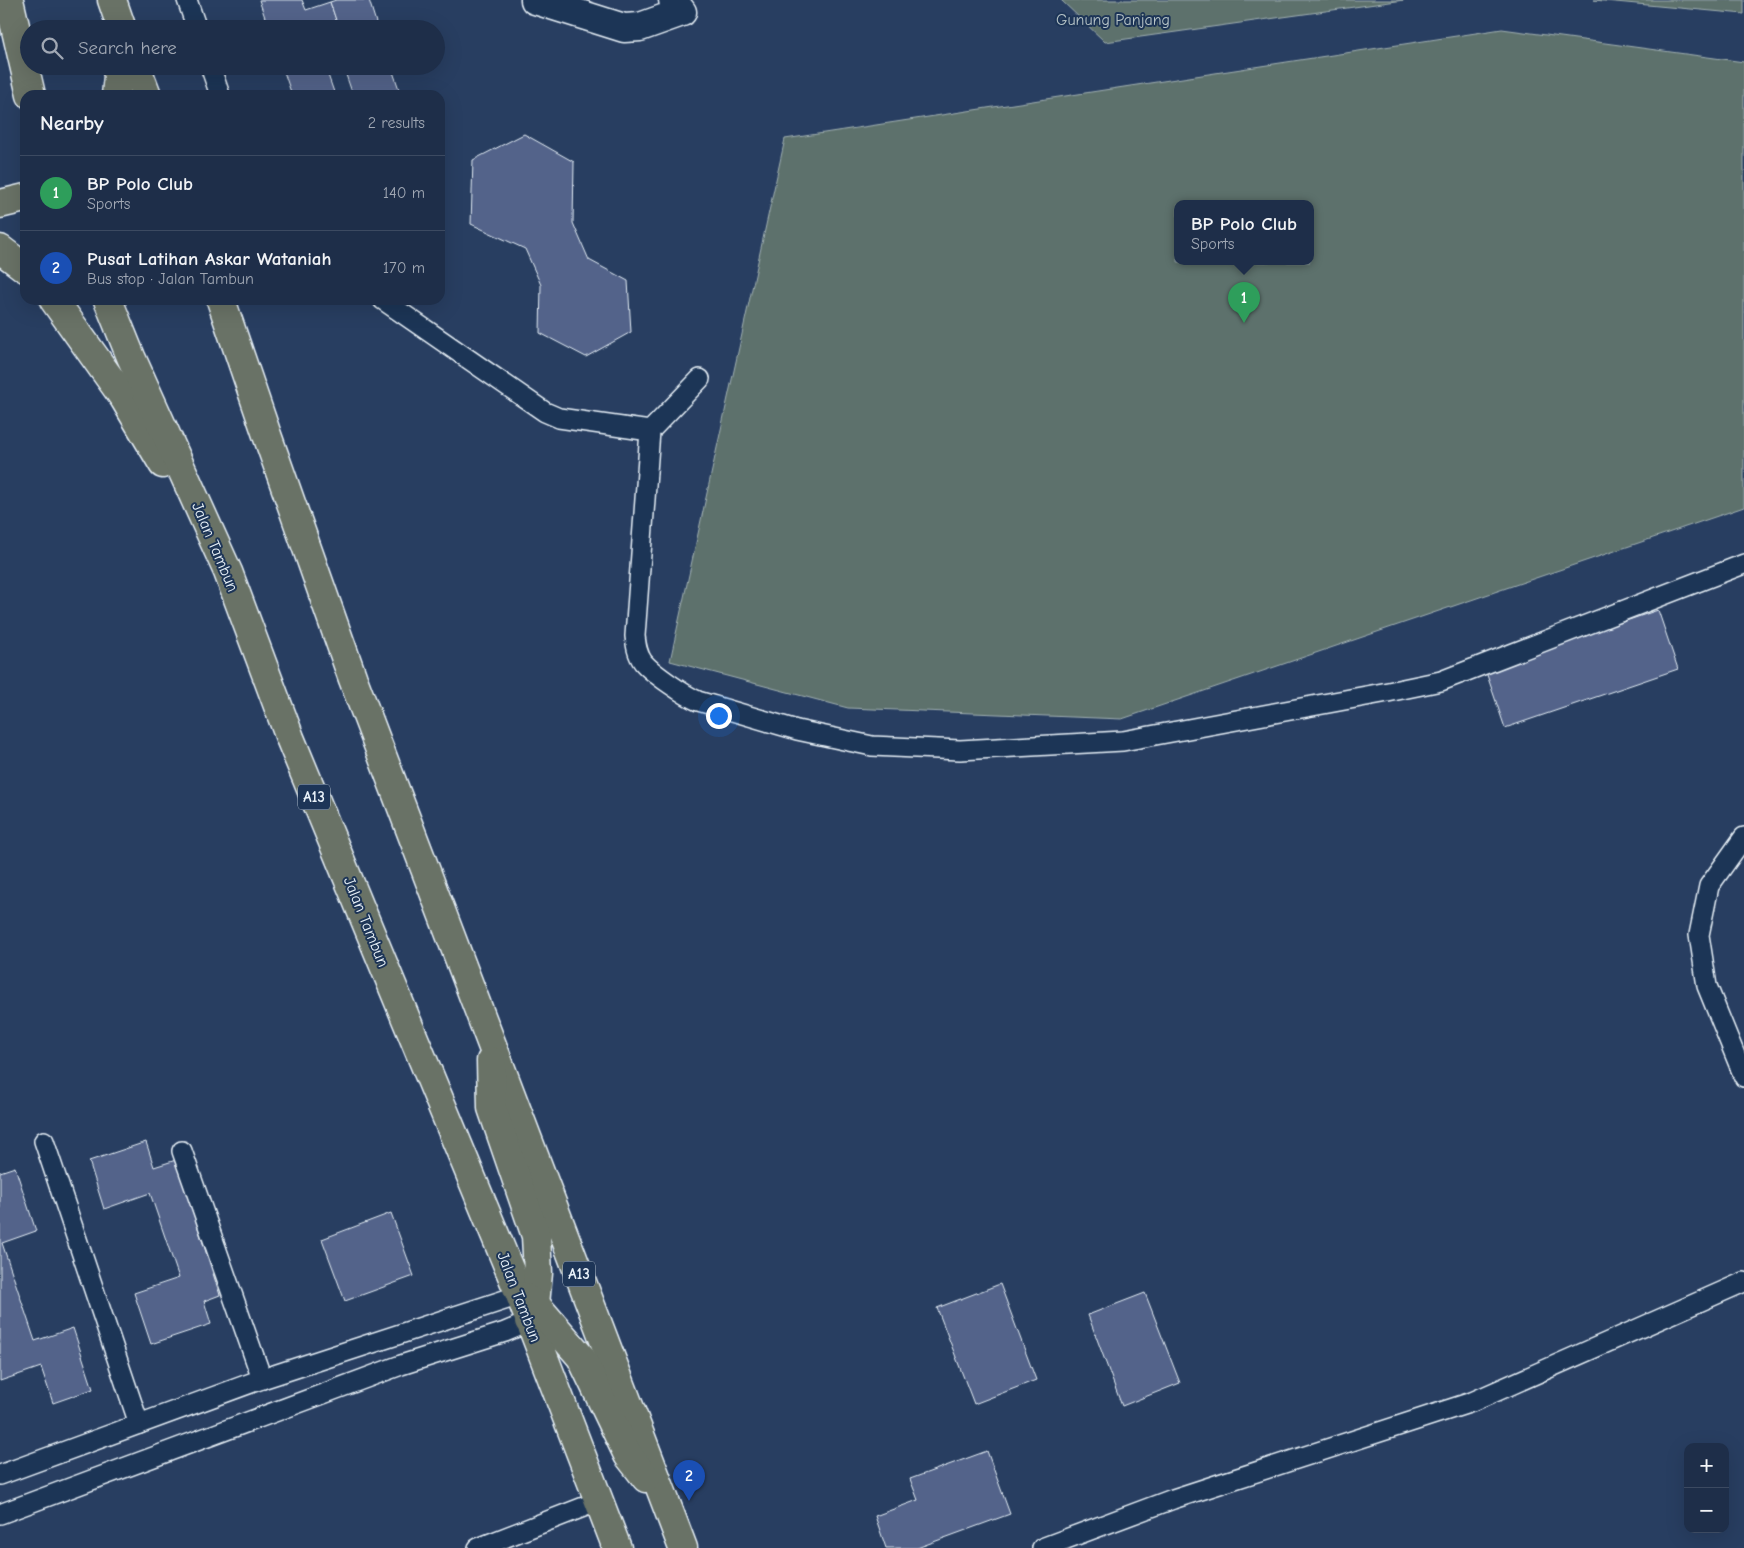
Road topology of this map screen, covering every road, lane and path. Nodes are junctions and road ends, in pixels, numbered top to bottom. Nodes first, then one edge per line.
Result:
1 (9, 0) edge
2 (105, 0) edge
3 (112, 0) edge
4 (186, 0) edge
5 (535, 0) edge
6 (684, 4) edge
7 (108, 20) edge
8 (119, 20) edge
9 (194, 20) edge
10 (20, 48) edge
11 (26, 75) edge
12 (118, 75) edge
13 (139, 75) edge
14 (213, 75) edge
15 (30, 90) edge
16 (117, 90) edge
17 (145, 90) edge
18 (218, 90) edge
19 (20, 199) edge
20 (0, 204) edge
21 (0, 249) edge
22 (20, 264) edge
23 (58, 305) edge
24 (110, 305) edge
25 (124, 305) edge
26 (223, 305) edge
27 (390, 305) edge
28 (131, 357) junction
29 (700, 379) dead end
30 (650, 431) junction
31 (1744, 564) edge
32 (228, 572) junction
33 (1744, 837) edge
34 (490, 1039) junction
35 (1744, 1077) edge
36 (44, 1141) dead end
37 (182, 1151) dead end
38 (1744, 1282) edge
39 (528, 1307) junction
40 (262, 1379) junction
41 (139, 1424) junction
42 (0, 1475) edge
43 (598, 1501) junction
44 (668, 1508) junction
45 (0, 1514) edge
46 (478, 1548) edge
47 (617, 1548) edge
48 (683, 1548) edge
49 (1042, 1548) edge

1 - 10 main road
2 - 7 main road
3 - 8 main road
4 - 9 lane
5 - 6 street
11 - 15 main road
12 - 16 main road
13 - 17 main road
14 - 18 lane
19 - 20 main road
21 - 22 main road
23 - 32 main road
24 - 28 main road, Jalan Tambun / A13
25 - 28 main road
26 - 34 main road, A13
27 - 30 lane
28 - 32 main road, Jalan Tambun / A13
29 - 30 lane
30 - 31 lane
32 - 39 main road, Jalan Tambun / A13
33 - 35 lane
34 - 39 main road
34 - 44 main road, A13
36 - 41 lane
37 - 40 lane
38 - 49 lane
39 - 40 lane
39 - 43 main road, Jalan Tambun / A13
39 - 44 main road
39 - 45 lane
40 - 41 lane
41 - 42 lane
43 - 46 lane
43 - 47 main road, Jalan Tambun / A13
44 - 48 main road, A13

